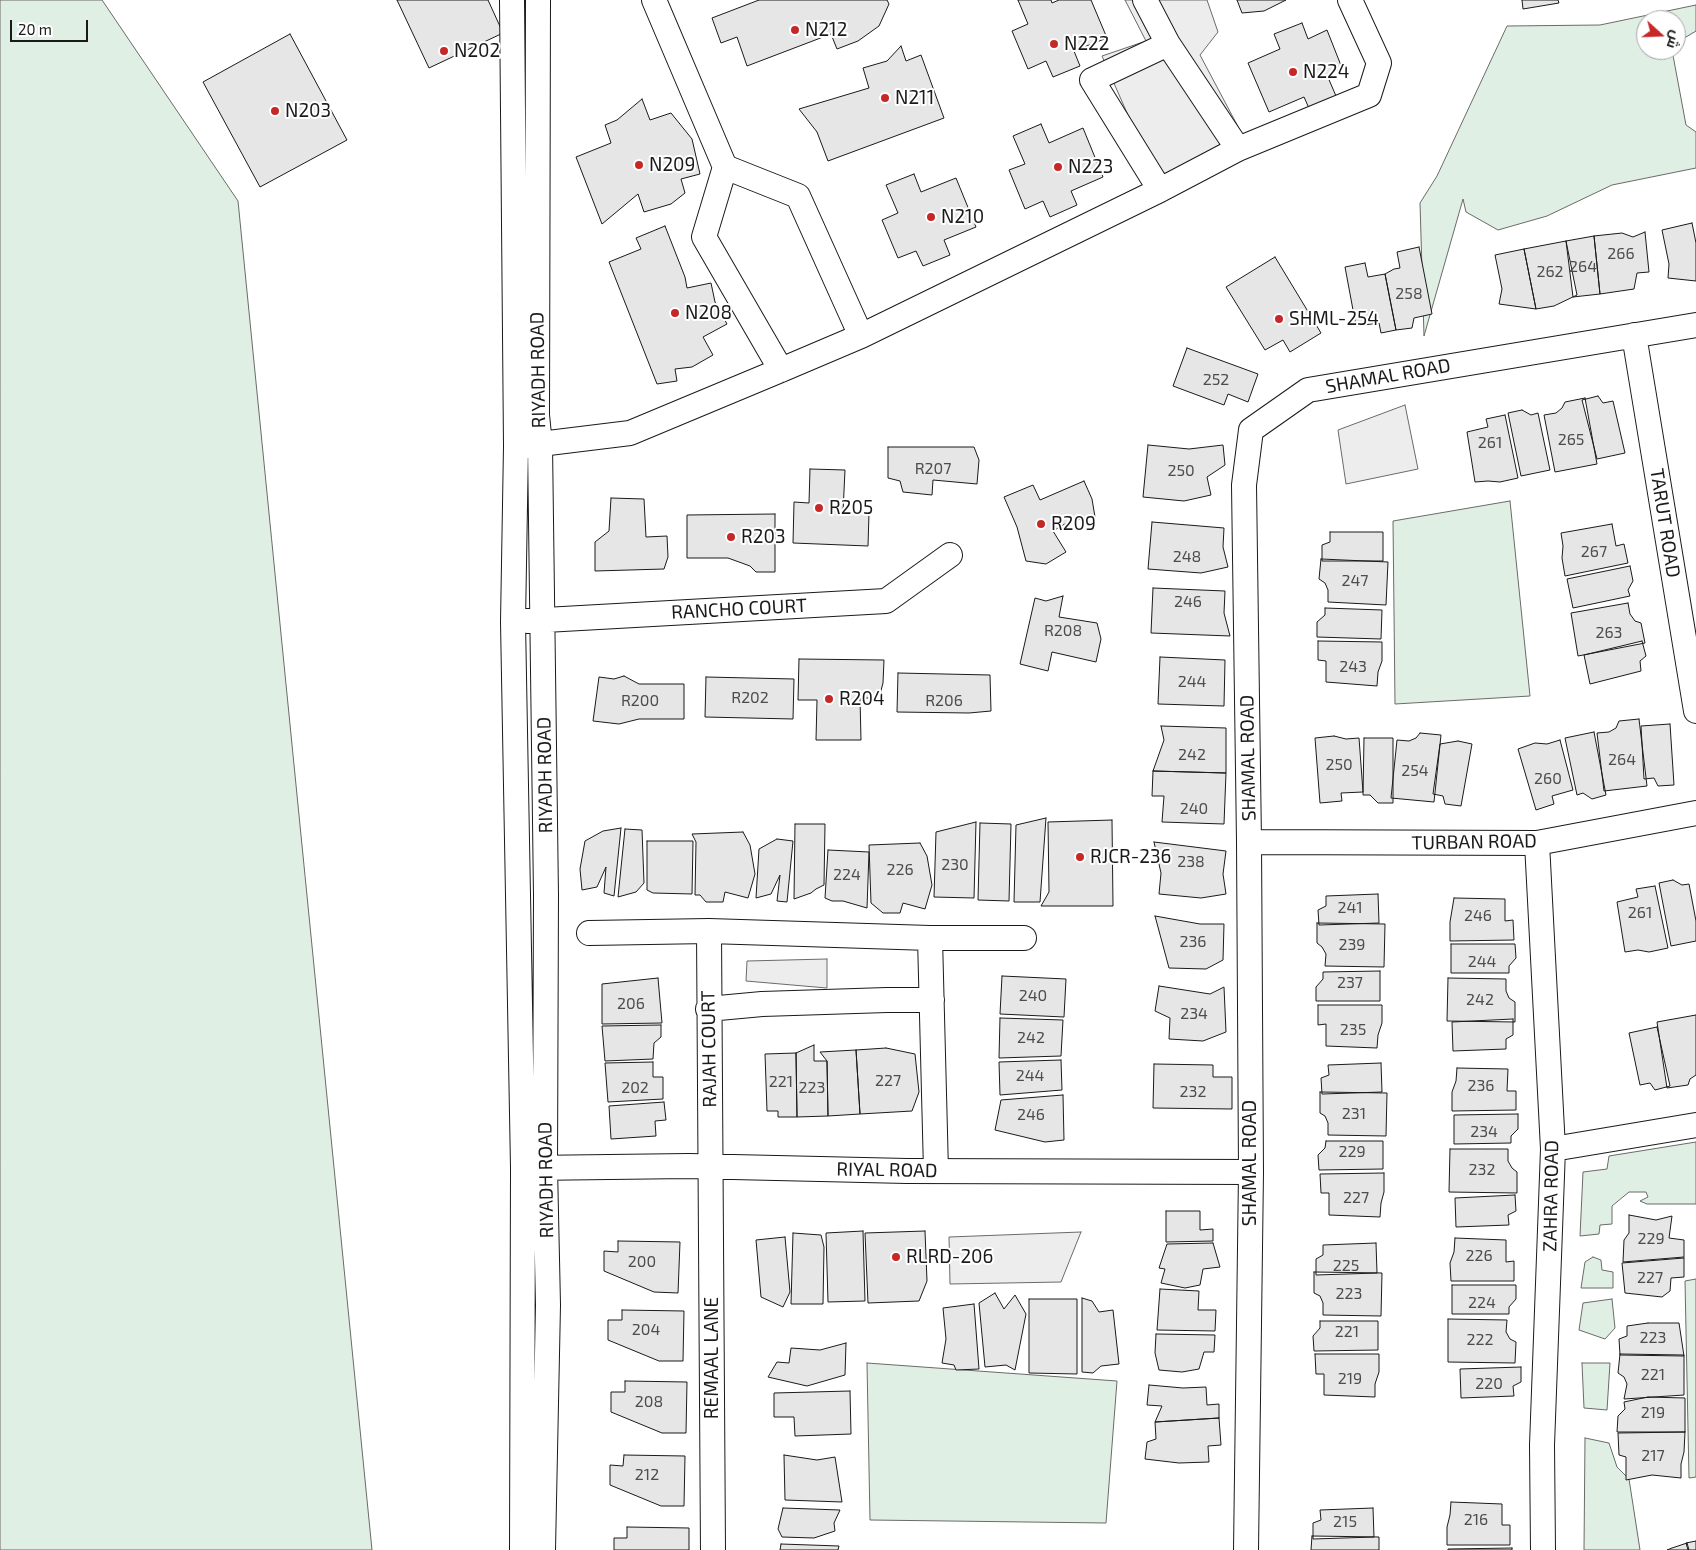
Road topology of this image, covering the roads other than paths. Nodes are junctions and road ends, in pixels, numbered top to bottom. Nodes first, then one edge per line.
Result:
1 (512, 0) edge
2 (538, 0) edge
3 (654, 0) edge
4 (1145, 0) edge
5 (1350, 0) edge
6 (1168, 44) junction
7 (1238, 149) junction
8 (725, 167) junction
9 (1160, 190) junction
10 (1696, 325) edge
11 (1634, 335) junction
12 (861, 336) junction
13 (781, 370) junction
14 (540, 444) junction
15 (516, 446) junction
16 (950, 555) dead end
17 (543, 620) junction
18 (513, 622) junction
19 (1696, 710) edge
20 (1696, 813) edge
21 (1249, 842) junction
22 (1537, 843) junction
23 (709, 932) junction
24 (589, 934) dead end
25 (930, 938) junction
26 (1024, 938) dead end
27 (932, 1000) junction
28 (708, 1009) junction
29 (1696, 1125) edge
30 (1553, 1149) junction
31 (710, 1166) junction
32 (534, 1168) junction
33 (936, 1171) junction
34 (1251, 1172) junction
35 (522, 1550) edge
36 (543, 1550) edge
37 (713, 1550) edge
38 (1246, 1550) edge
39 (1543, 1550) edge

1 - 15 street, RIYADH ROAD
2 - 14 street, RIYADH ROAD
3 - 8 street
4 - 6 street
5 - 7 street
6 - 7 street
6 - 9 street
7 - 9 street
8 - 12 street
8 - 13 street
9 - 12 street
10 - 11 street, SHAMAL ROAD
11 - 19 street, TARUT ROAD
11 - 21 street, SHAMAL ROAD
12 - 13 street
13 - 14 street
14 - 15 street
14 - 17 street, RIYADH ROAD
15 - 18 street, RIYADH ROAD
16 - 17 street, RANCHO COURT
17 - 18 street, RANCHO COURT
17 - 32 street, RIYADH ROAD
18 - 32 street, RIYADH ROAD
20 - 22 street, TURBAN ROAD
21 - 22 street, TURBAN ROAD
21 - 34 street, SHAMAL ROAD
22 - 30 street, ZAHRA ROAD
23 - 24 street
23 - 25 street
23 - 28 street, RAJAH COURT
25 - 26 street
25 - 27 street
27 - 28 street
27 - 33 street
28 - 31 street, RAJAH COURT
29 - 30 street
30 - 39 street, ZAHRA ROAD
31 - 32 street, RIYAL ROAD
31 - 33 street, RIYAL ROAD
31 - 37 street, REMAAL LANE
32 - 35 street, RIYADH ROAD
32 - 36 street, RIYADH ROAD
33 - 34 street, RIYAL ROAD
34 - 38 street, SHAMAL ROAD

